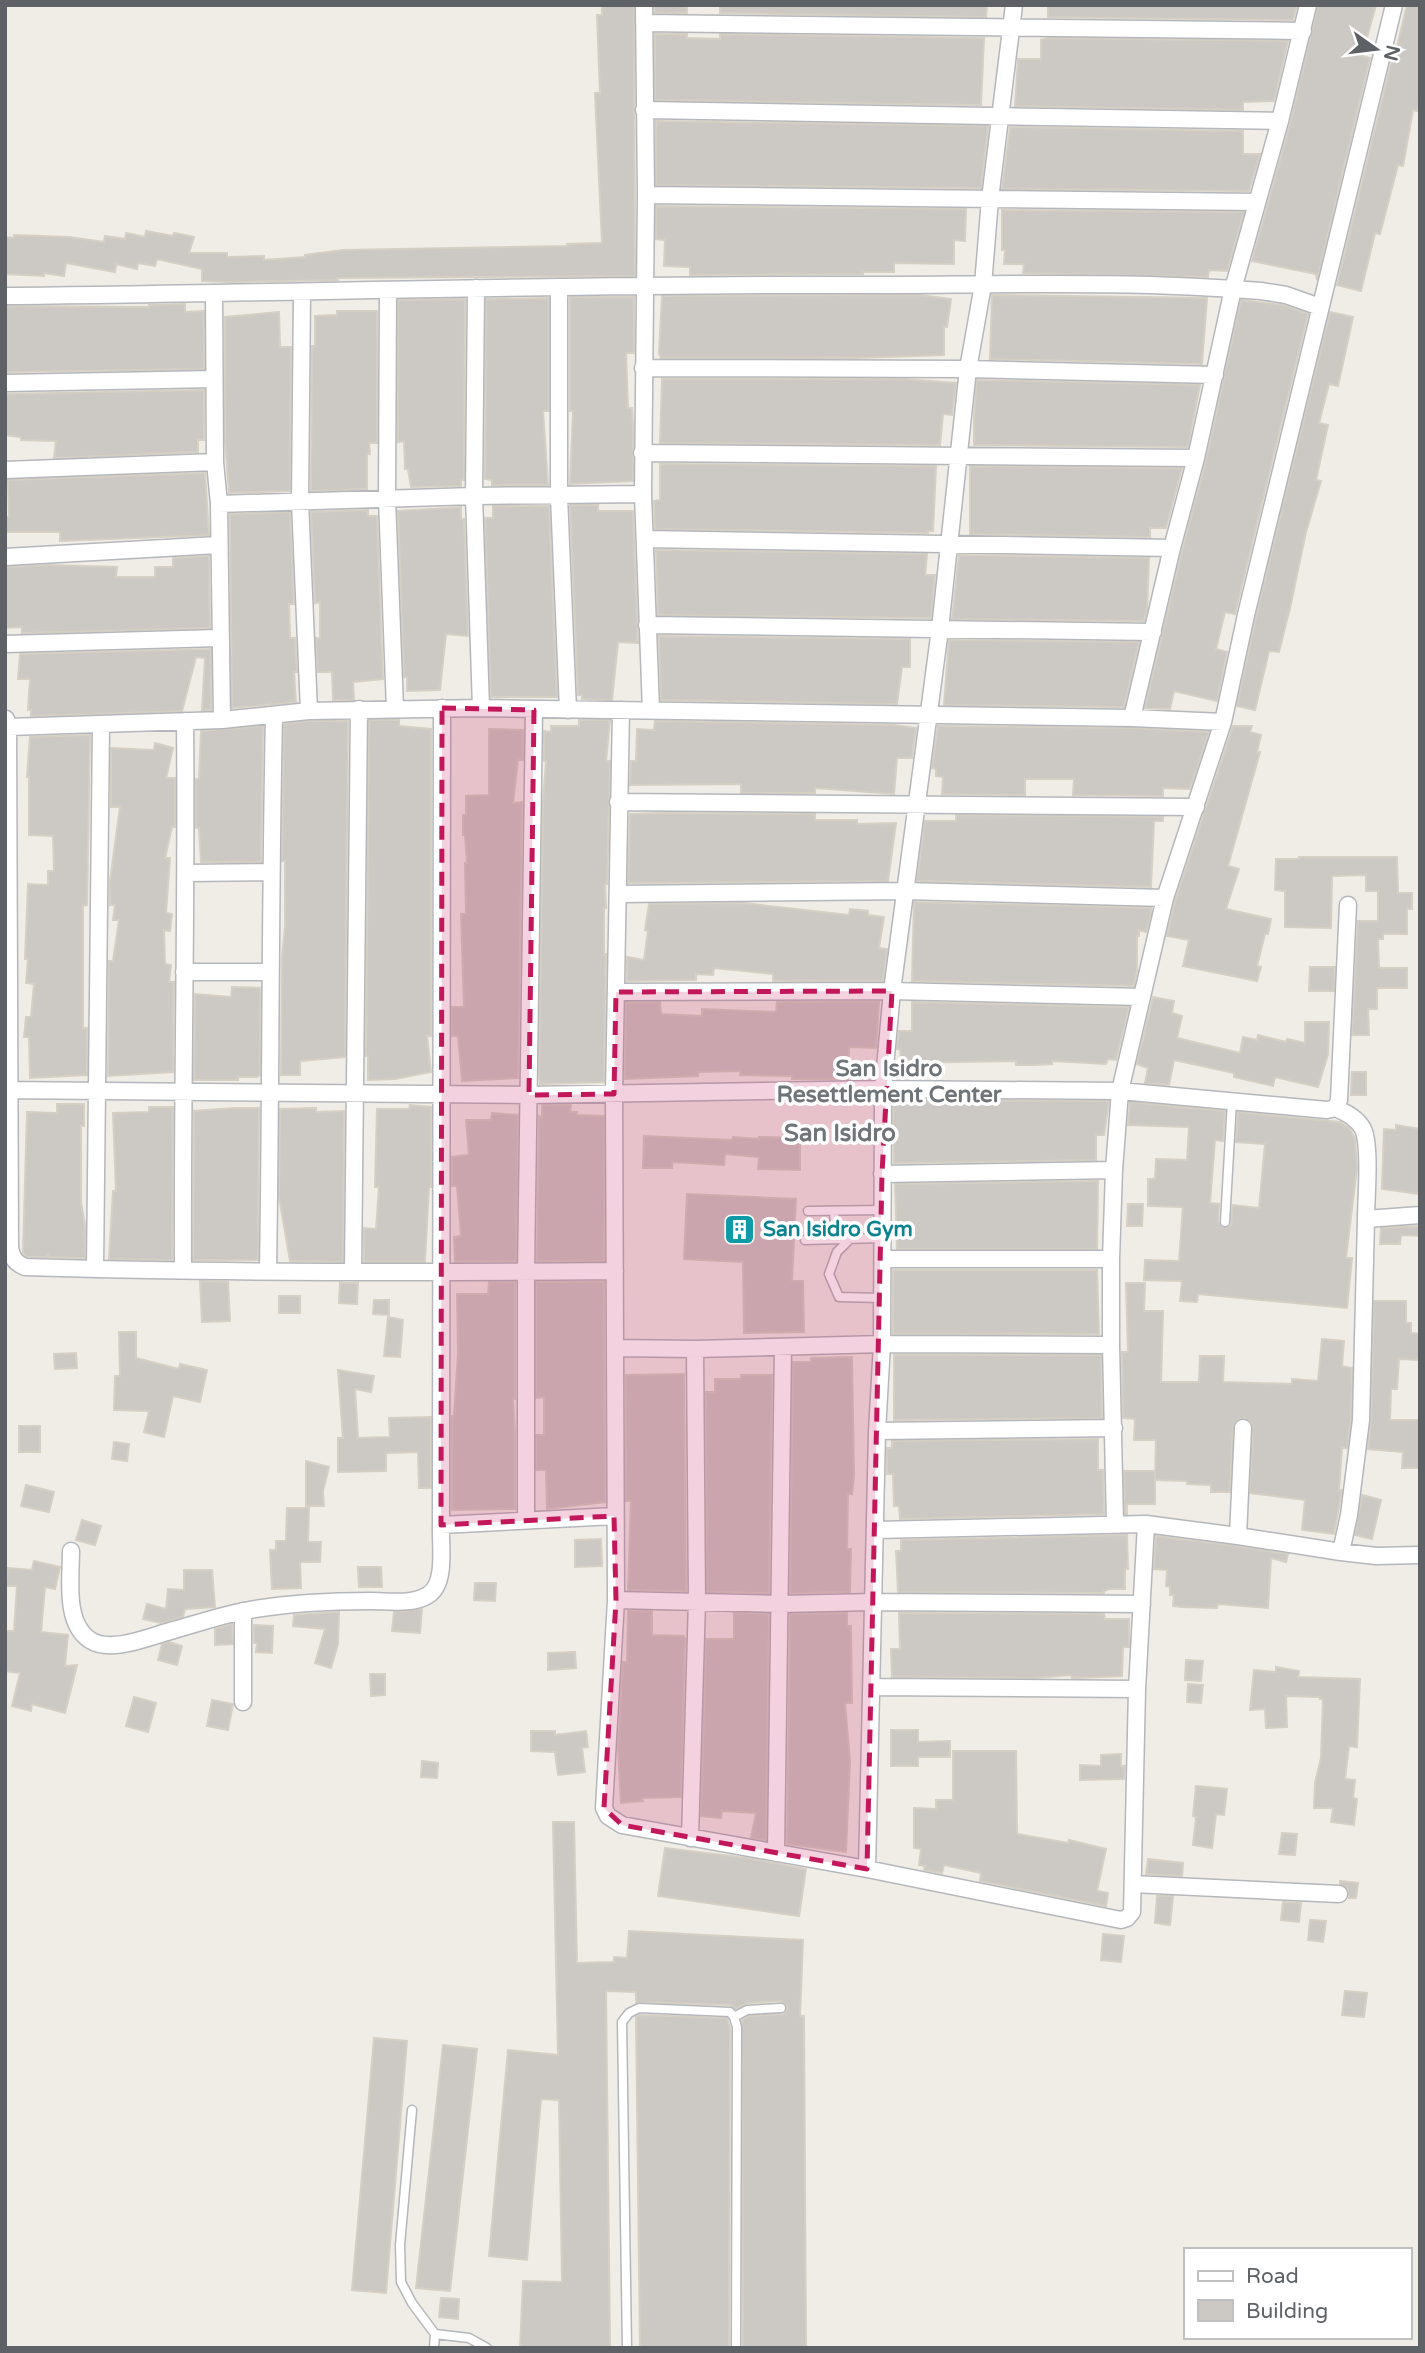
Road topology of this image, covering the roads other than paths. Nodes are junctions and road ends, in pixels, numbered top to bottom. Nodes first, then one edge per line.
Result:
1 (644, 5) edge
2 (1014, 5) edge
3 (1308, 5) edge
4 (1394, 5) edge
5 (644, 23) junction
6 (1012, 26) junction
7 (1303, 31) junction
8 (644, 110) junction
9 (1000, 114) junction
10 (1280, 121) junction
11 (646, 195) junction
12 (990, 199) junction
13 (1256, 202) junction
14 (645, 285) junction
15 (983, 285) junction
16 (559, 287) junction
17 (476, 288) junction
18 (1233, 289) junction
19 (388, 290) junction
20 (302, 292) junction
21 (214, 293) junction
22 (5, 296) edge
23 (1320, 307) junction
24 (643, 368) junction
25 (968, 369) junction
26 (1215, 376) junction
27 (214, 379) junction
28 (5, 383) edge
29 (642, 453) junction
30 (958, 457) junction
31 (1196, 458) junction
32 (215, 462) junction
33 (5, 470) edge
34 (643, 494) junction
35 (559, 495) junction
36 (474, 496) junction
37 (387, 499) junction
38 (300, 502) junction
39 (219, 504) junction
40 (645, 539) junction
41 (950, 543) junction
42 (218, 545) junction
43 (1172, 548) junction
44 (5, 557) edge
45 (647, 625) junction
46 (940, 629) junction
47 (1153, 632) junction
48 (219, 638) junction
49 (5, 644) edge
50 (442, 708) junction
51 (481, 708) junction
52 (359, 709) junction
53 (394, 709) junction
54 (534, 710) junction
55 (568, 710) junction
56 (621, 710) junction
57 (651, 710) junction
58 (309, 711) junction
59 (274, 715) junction
60 (928, 715) junction
61 (1132, 718) junction
62 (222, 720) junction
63 (186, 721) junction
64 (6, 722) edge
65 (1223, 722) junction
66 (101, 724) junction
67 (618, 802) junction
68 (916, 804) junction
69 (1195, 807) junction
70 (271, 872) junction
71 (187, 873) junction
72 (905, 891) junction
73 (618, 894) junction
74 (1165, 898) junction
75 (1348, 905) dead end
76 (184, 972) junction
77 (269, 972) junction
78 (892, 990) junction
79 (616, 992) junction
80 (1142, 997) junction
81 (883, 1089) junction
82 (97, 1090) junction
83 (8, 1091) edge
84 (182, 1091) junction
85 (271, 1091) junction
86 (1120, 1091) junction
87 (355, 1092) junction
88 (443, 1093) junction
89 (614, 1094) junction
90 (529, 1095) junction
91 (1232, 1101) junction
92 (1336, 1108) junction
93 (1114, 1170) junction
94 (882, 1174) junction
95 (882, 1210) junction
96 (808, 1211) dead end
97 (834, 1212) junction
98 (1420, 1215) edge
99 (1366, 1219) junction
100 (1225, 1222) dead end
101 (836, 1238) junction
102 (851, 1238) junction
103 (882, 1238) junction
104 (805, 1240) dead end
105 (883, 1259) junction
106 (1111, 1259) junction
107 (95, 1269) junction
108 (183, 1270) junction
109 (268, 1270) junction
110 (353, 1271) junction
111 (615, 1271) junction
112 (441, 1272) junction
113 (526, 1272) junction
114 (882, 1298) junction
115 (882, 1344) junction
116 (1111, 1345) junction
117 (783, 1347) junction
118 (615, 1348) junction
119 (695, 1349) junction
120 (1114, 1428) junction
121 (1243, 1429) dead end
122 (877, 1431) junction
123 (614, 1516) junction
124 (526, 1519) junction
125 (1115, 1524) junction
126 (1146, 1524) junction
127 (441, 1525) junction
128 (876, 1530) junction
129 (1238, 1536) junction
130 (71, 1551) dead end
131 (1341, 1552) junction
132 (1420, 1555) edge
133 (616, 1600) junction
134 (697, 1601) junction
135 (875, 1602) junction
136 (780, 1604) junction
137 (1142, 1604) junction
138 (243, 1611) junction
139 (873, 1687) junction
140 (1137, 1689) junction
141 (243, 1702) dead end
142 (690, 1838) junction
143 (776, 1853) junction
144 (867, 1869) junction
145 (1133, 1884) junction
146 (1339, 1894) dead end
147 (781, 2008) dead end
148 (734, 2017) junction
149 (412, 2110) dead end
150 (435, 2334) junction
151 (433, 2348) edge
152 (487, 2348) edge
153 (627, 2348) edge
154 (736, 2348) edge

1 - 5 street
2 - 6 street
3 - 7 street
4 - 23 street
5 - 6 street
5 - 8 street
6 - 7 street
6 - 9 street
7 - 10 street
8 - 9 street
8 - 11 street
9 - 10 street
9 - 12 street
10 - 13 street
11 - 12 street
11 - 14 street
12 - 13 street
12 - 15 street
13 - 18 street
14 - 15 street
14 - 16 street
14 - 24 street
15 - 18 street
15 - 25 street
16 - 17 street
16 - 35 street
17 - 19 street
17 - 36 street
18 - 23 street
18 - 26 street
19 - 20 street
19 - 37 street
20 - 21 street
20 - 38 street
21 - 22 street
21 - 27 street
23 - 65 street
24 - 25 street
24 - 29 street
25 - 26 street
25 - 30 street
26 - 31 street
27 - 28 street
27 - 32 street
29 - 30 street
29 - 34 street
30 - 31 street
30 - 41 street
31 - 43 street
32 - 33 street
32 - 39 street
34 - 35 street
34 - 40 street
35 - 36 street
35 - 55 street
36 - 37 street
36 - 51 street
37 - 38 street
37 - 53 street
38 - 39 street
38 - 58 street
39 - 42 street
40 - 41 street
40 - 45 street
41 - 43 street
41 - 46 street
42 - 44 street
42 - 48 street
43 - 47 street
45 - 46 street
45 - 57 street
46 - 47 street
46 - 60 street
47 - 61 street
48 - 49 street
48 - 62 street
50 - 51 street
50 - 53 street
50 - 88 street
51 - 54 street
52 - 53 street
52 - 58 street
52 - 87 street
54 - 55 street
54 - 90 street
55 - 56 street
56 - 57 street
56 - 67 street
57 - 60 street
58 - 59 street
59 - 62 street
59 - 70 street
60 - 61 street
60 - 68 street
61 - 65 street
62 - 63 street
63 - 66 street
63 - 71 street
64 - 66 street
64 - 83 street
65 - 69 street
66 - 82 street
67 - 68 street
67 - 73 street
68 - 69 street
68 - 72 street
69 - 74 street
70 - 71 street
70 - 77 street
71 - 76 street
72 - 73 street
72 - 74 street
72 - 78 street
73 - 79 street
74 - 80 street
75 - 92 street
76 - 77 street
76 - 84 street
77 - 85 street
78 - 79 street
78 - 80 street
78 - 81 street
79 - 89 street
80 - 86 street
81 - 86 street
81 - 89 street
81 - 94 street
82 - 83 street
82 - 84 street
82 - 107 street
83 - 107 street
84 - 85 street
84 - 108 street
85 - 87 street
85 - 109 street
86 - 91 street
86 - 93 street
87 - 88 street
87 - 110 street
88 - 90 street
88 - 112 street
89 - 90 street
89 - 111 street
90 - 113 street
91 - 92 street
91 - 100 lane
92 - 99 street
93 - 94 street
93 - 106 street
94 - 95 street
95 - 97 lane
95 - 103 street
96 - 97 lane
97 - 101 lane
98 - 99 street
99 - 131 street
101 - 102 lane
101 - 104 lane
102 - 103 lane
102 - 114 lane
103 - 105 street
105 - 106 street
105 - 114 street
106 - 116 street
107 - 108 street
108 - 109 street
109 - 110 street
110 - 112 street
111 - 113 street
111 - 118 street
112 - 113 street
112 - 127 street
113 - 124 street
114 - 115 street
115 - 116 street
115 - 117 street
115 - 122 street
116 - 120 street
117 - 119 street
117 - 136 street
118 - 119 street
118 - 123 street
119 - 134 street
120 - 122 street
120 - 125 street
121 - 129 street
122 - 128 street
123 - 124 street
123 - 133 street
124 - 127 street
125 - 126 street
125 - 128 street
126 - 129 street
126 - 137 street
127 - 138 street
128 - 135 street
129 - 131 street
130 - 138 street
131 - 132 street
133 - 134 street
133 - 142 street
134 - 136 street
134 - 142 street
135 - 136 street
135 - 137 street
135 - 139 street
136 - 143 street
137 - 140 street
138 - 141 street
139 - 140 street
139 - 144 street
140 - 145 street
142 - 143 street
143 - 144 street
144 - 145 street
145 - 146 street
147 - 148 lane
148 - 153 lane
148 - 154 lane
149 - 150 lane
150 - 151 lane
150 - 152 lane

